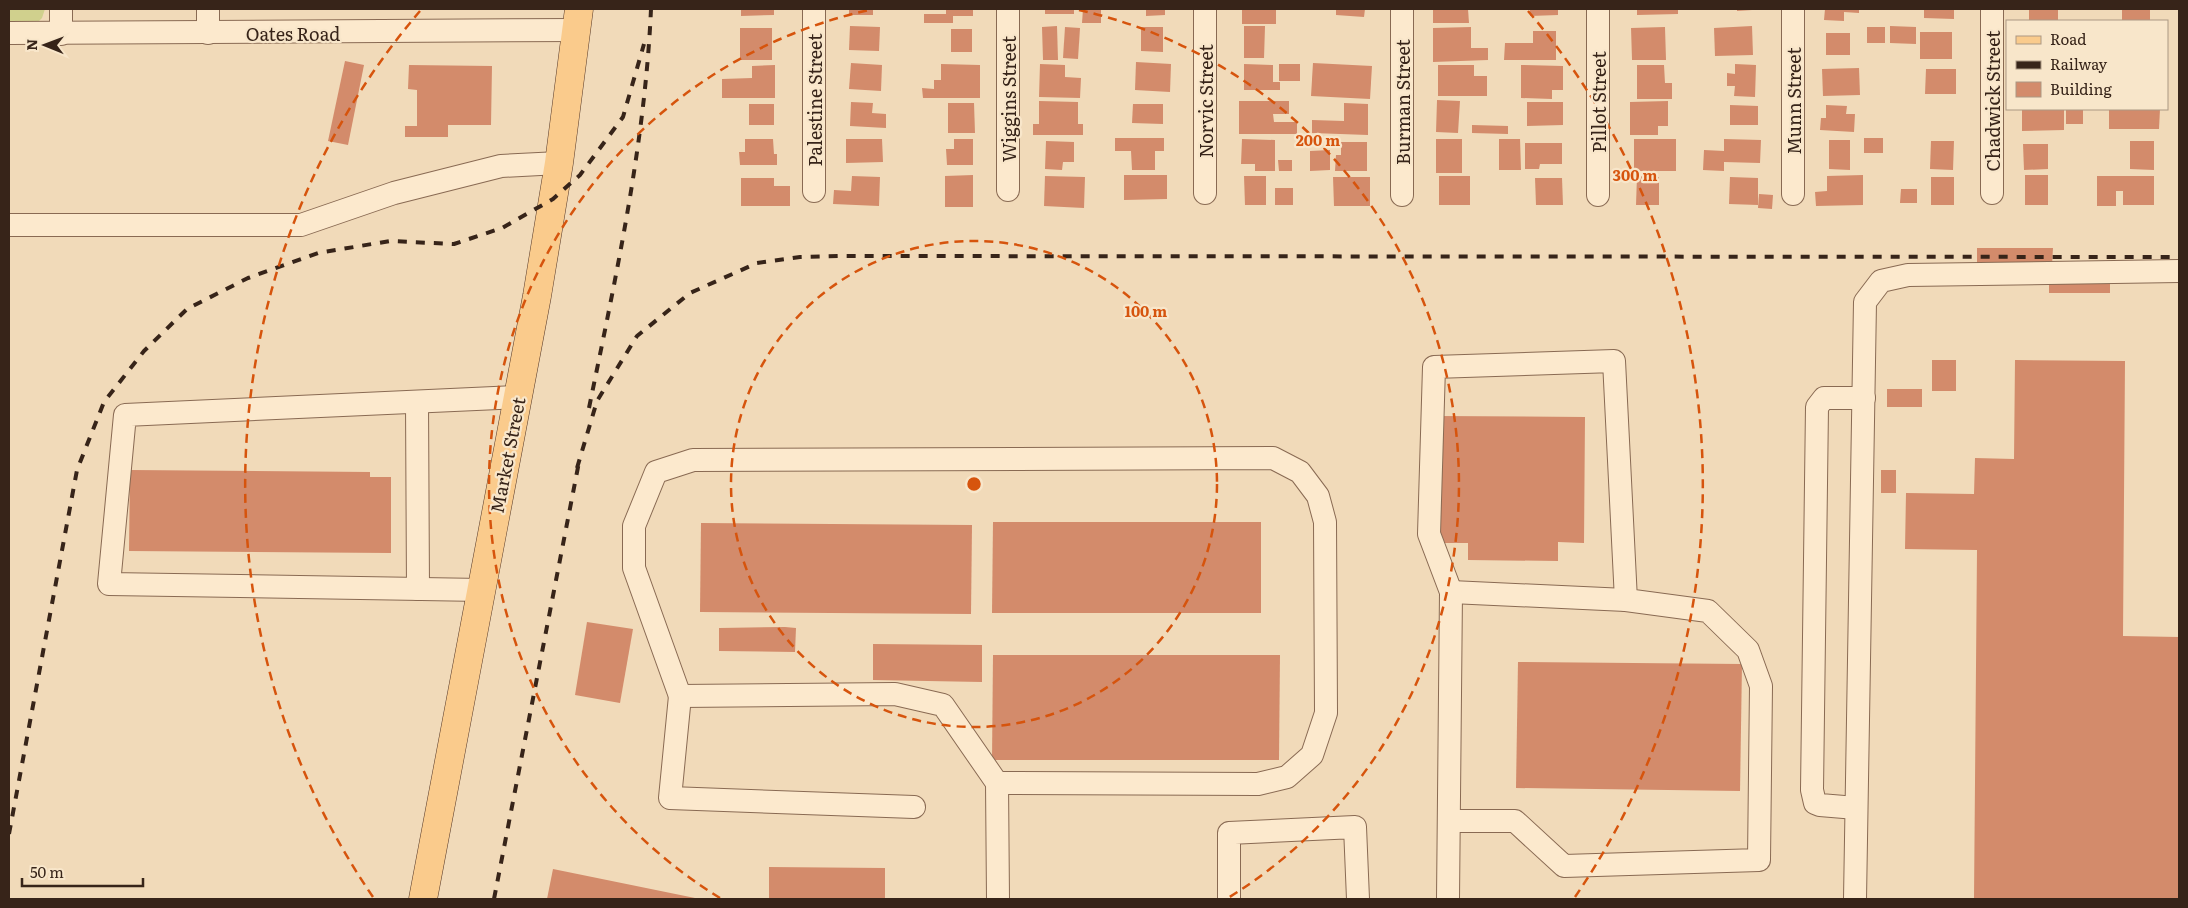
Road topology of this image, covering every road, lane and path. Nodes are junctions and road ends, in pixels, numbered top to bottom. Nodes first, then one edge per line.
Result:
1 (61, 9) edge
2 (208, 9) edge
3 (814, 9) edge
4 (1008, 9) edge
5 (1205, 9) edge
6 (1402, 9) edge
7 (1598, 9) edge
8 (1793, 9) edge
9 (1992, 9) edge
10 (578, 19) edge
11 (9, 33) edge
12 (208, 33) junction
13 (61, 34) junction
14 (559, 162) junction
15 (1008, 190) dead end
16 (814, 191) dead end
17 (1205, 193) dead end
18 (1992, 193) dead end
19 (1793, 194) dead end
20 (1402, 195) dead end
21 (1598, 195) dead end
22 (9, 225) edge
23 (2179, 271) edge
24 (518, 397) junction
25 (1864, 398) junction
26 (417, 402) junction
27 (418, 589) junction
28 (482, 590) junction
29 (1451, 592) junction
30 (1626, 600) junction
31 (680, 696) junction
32 (997, 783) junction
33 (914, 807) dead end
34 (1856, 808) junction
35 (1449, 821) junction
36 (423, 899) edge
37 (998, 899) edge
38 (1229, 899) edge
39 (1358, 899) edge
40 (1448, 899) edge
41 (1855, 899) edge

1 - 13 street
2 - 12 street
3 - 16 street, Palestine Street
4 - 15 street, Wiggins Street
5 - 17 street, Norvic Street
6 - 20 street, Burman Street
7 - 21 street, Pillot Street
8 - 19 street, Munn Street
9 - 18 street, Chadwick Street
10 - 12 street, Oates Road
10 - 14 main road, Market Street
11 - 13 street, Oates Road
12 - 13 street, Oates Road
14 - 22 street
14 - 24 main road, Market Street
23 - 25 street
24 - 26 street
24 - 28 main road, Market Street
25 - 34 street
25 - 34 street
26 - 27 street
26 - 27 street
27 - 28 street
28 - 36 main road, Market Street
29 - 30 street
29 - 30 street
29 - 35 street
30 - 35 street
31 - 32 street
31 - 32 street
31 - 33 street
32 - 37 street
34 - 41 street
35 - 40 street
38 - 39 street

